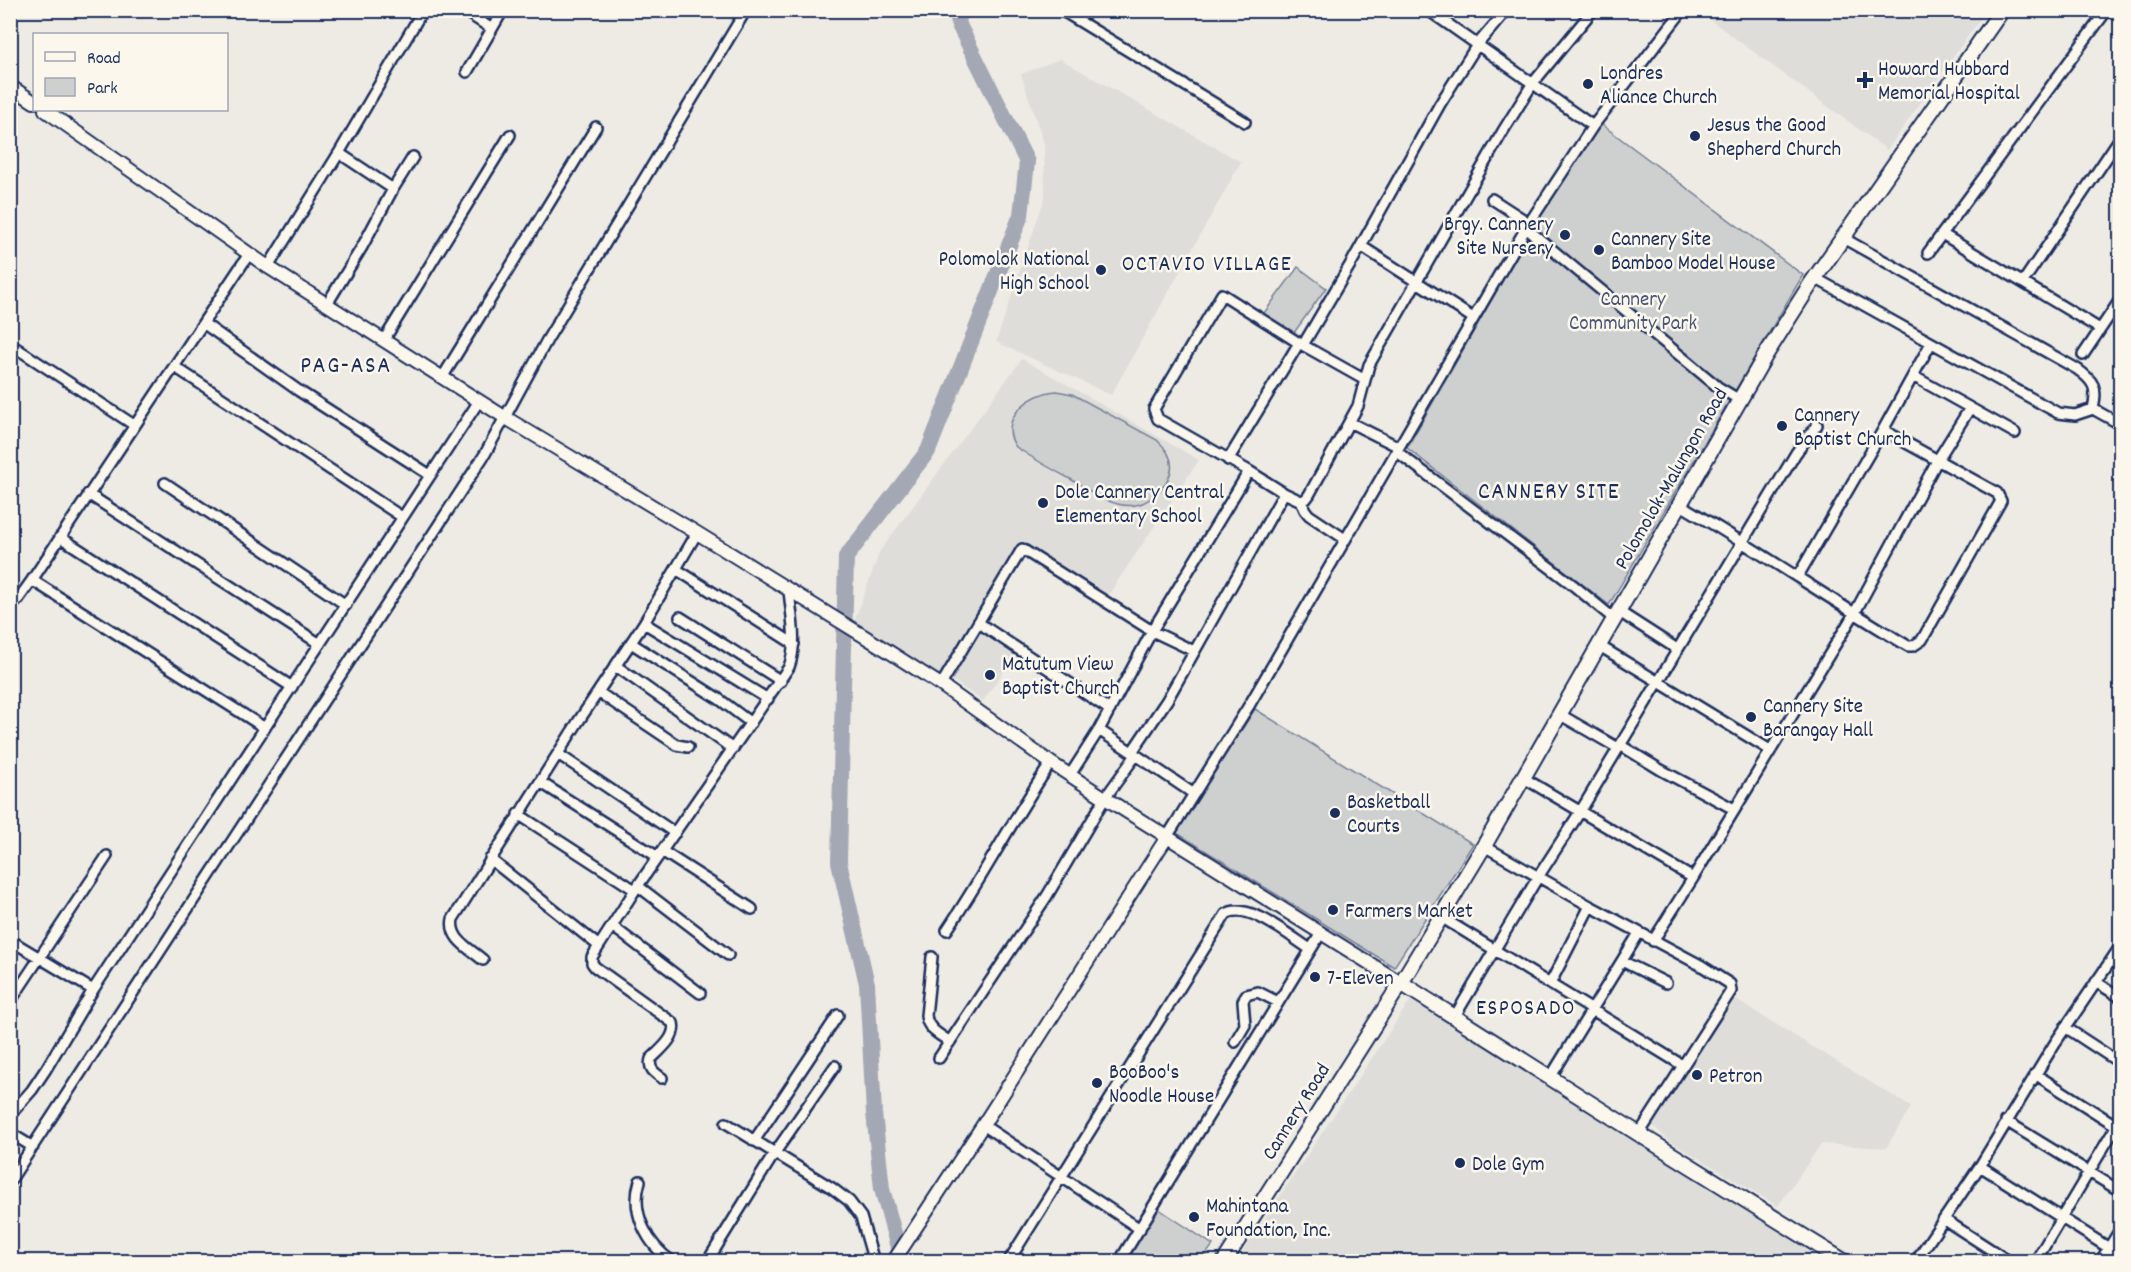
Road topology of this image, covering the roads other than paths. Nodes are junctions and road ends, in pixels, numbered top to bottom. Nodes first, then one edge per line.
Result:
1 (423, 10) edge
2 (463, 10) edge
3 (503, 10) edge
4 (746, 10) edge
5 (1061, 10) edge
6 (1428, 10) edge
7 (1507, 10) edge
8 (1593, 10) edge
9 (1683, 10) edge
10 (2002, 10) edge
11 (2107, 10) edge
12 (492, 29) junction
13 (1477, 45) junction
14 (467, 72) dead end
15 (1533, 83) junction
16 (14, 88) edge
17 (33, 101) edge
18 (10, 102) edge
19 (46, 111) edge
20 (1245, 122) dead end
21 (1593, 126) junction
22 (596, 127) dead end
23 (510, 135) dead end
24 (2121, 138) edge
25 (339, 153) junction
26 (413, 157) dead end
27 (393, 189) junction
28 (1492, 199) dead end
29 (1527, 226) junction
30 (1942, 234) junction
31 (1844, 238) junction
32 (1361, 246) junction
33 (1928, 253) dead end
34 (249, 254) junction
35 (268, 267) junction
36 (1815, 278) junction
37 (1416, 282) junction
38 (2023, 282) junction
39 (2121, 300) edge
40 (327, 304) junction
41 (1473, 318) junction
42 (203, 323) junction
43 (2100, 329) junction
44 (384, 340) junction
45 (10, 344) edge
46 (1301, 344) junction
47 (1931, 344) junction
48 (2083, 355) dead end
49 (175, 367) junction
50 (1913, 376) junction
51 (442, 378) junction
52 (1365, 380) junction
53 (1738, 399) junction
54 (479, 401) junction
55 (1970, 408) junction
56 (2093, 409) junction
57 (506, 418) junction
58 (1349, 422) junction
59 (2121, 424) edge
60 (134, 425) junction
61 (1816, 425) dead end
62 (1883, 430) junction
63 (2015, 433) dead end
64 (1397, 449) junction
65 (1228, 460) junction
66 (1937, 461) junction
67 (1249, 471) junction
68 (430, 476) junction
69 (165, 483) dead end
70 (88, 494) junction
71 (1284, 494) junction
72 (1301, 501) junction
73 (1679, 504) junction
74 (402, 517) junction
75 (697, 533) junction
76 (60, 537) junction
77 (1345, 539) junction
78 (1743, 542) junction
79 (676, 569) junction
80 (1798, 576) junction
81 (32, 580) junction
82 (789, 590) junction
83 (10, 600) edge
84 (346, 604) junction
85 (1616, 614) junction
86 (1854, 614) junction
87 (680, 617) dead end
88 (644, 623) junction
89 (979, 624) junction
90 (1152, 631) junction
91 (631, 643) junction
92 (320, 644) junction
93 (794, 644) junction
94 (1598, 645) junction
95 (1677, 648) junction
96 (1194, 651) junction
97 (616, 666) junction
98 (781, 681) junction
99 (1658, 681) junction
100 (941, 685) junction
101 (292, 687) junction
102 (598, 692) junction
103 (768, 699) junction
104 (1110, 710) junction
105 (1559, 714) junction
106 (751, 723) junction
107 (265, 728) junction
108 (1099, 730) junction
109 (688, 747) dead end
110 (1619, 747) junction
111 (733, 749) junction
112 (1770, 750) junction
113 (1134, 753) junction
114 (558, 754) junction
115 (1051, 763) junction
116 (1070, 775) junction
117 (1522, 777) junction
118 (540, 782) junction
119 (1194, 794) junction
120 (1105, 798) junction
121 (1734, 809) junction
122 (1580, 812) junction
123 (518, 814) junction
124 (675, 833) junction
125 (1167, 837) junction
126 (1484, 846) junction
127 (660, 854) junction
128 (107, 856) dead end
129 (490, 859) junction
130 (1538, 877) junction
131 (1693, 878) junction
132 (636, 888) junction
133 (1590, 906) junction
134 (752, 909) dead end
135 (1441, 917) junction
136 (612, 926) junction
137 (948, 930) dead end
138 (1321, 933) junction
139 (1639, 933) junction
140 (10, 940) edge
141 (1653, 941) junction
142 (599, 945) junction
143 (2121, 947) edge
144 (1310, 949) junction
145 (1495, 950) junction
146 (728, 955) dead end
147 (933, 957) dead end
148 (40, 959) junction
149 (483, 960) dead end
150 (1622, 961) junction
151 (2096, 982) junction
152 (1401, 983) junction
153 (1666, 983) dead end
154 (1550, 984) junction
155 (93, 990) junction
156 (700, 993) dead end
157 (2121, 997) edge
158 (10, 1002) edge
159 (1278, 1002) junction
160 (1593, 1010) junction
161 (838, 1015) dead end
162 (1455, 1016) junction
163 (2065, 1027) junction
164 (950, 1042) junction
165 (1236, 1042) dead end
166 (939, 1058) dead end
167 (2121, 1063) edge
168 (1682, 1065) junction
169 (835, 1066) dead end
170 (2035, 1074) junction
171 (662, 1078) dead end
172 (1550, 1078) junction
173 (10, 1100) edge
174 (12, 1112) edge
175 (2006, 1121) junction
176 (726, 1123) dead end
177 (983, 1125) junction
178 (2119, 1125) edge
179 (10, 1133) edge
180 (1639, 1134) junction
181 (754, 1141) junction
182 (33, 1147) junction
183 (774, 1154) junction
184 (1980, 1166) junction
185 (2090, 1171) junction
186 (1062, 1177) junction
187 (10, 1181) edge
188 (640, 1181) dead end
189 (2121, 1191) edge
190 (2063, 1218) junction
191 (1945, 1220) junction
192 (1140, 1229) junction
193 (2121, 1230) edge
194 (2109, 1248) junction
195 (2121, 1255) edge
196 (674, 1262) edge
197 (707, 1262) edge
198 (874, 1262) edge
199 (892, 1262) edge
200 (1008, 1262) edge
201 (1119, 1262) edge
202 (1224, 1262) edge
203 (1845, 1262) edge
204 (1915, 1262) edge
205 (2010, 1262) edge
206 (2035, 1262) edge
207 (2100, 1262) edge

1 - 25 street
2 - 12 street
3 - 12 street
4 - 57 street
5 - 20 street
6 - 13 street
7 - 13 street
8 - 15 street
9 - 21 street
10 - 31 main road, Polomolok-Malungon Road
11 - 30 street
12 - 14 street
13 - 15 street
13 - 32 street
15 - 21 street
15 - 37 street
16 - 17 street
16 - 18 street
19 - 34 street
21 - 29 street
22 - 51 street
23 - 44 street
24 - 38 street
25 - 27 street
25 - 35 street
26 - 27 street
27 - 40 street
28 - 29 street
29 - 41 street
29 - 53 street
30 - 33 street
30 - 38 street
31 - 36 main road, Polomolok-Malungon Road
31 - 56 street
32 - 37 street
32 - 46 street
34 - 35 street
34 - 42 street
35 - 40 street
36 - 47 street
36 - 53 main road, Polomolok-Malungon Road
37 - 41 street
37 - 52 street
38 - 43 street
39 - 43 street
40 - 44 street
41 - 64 street
42 - 49 street
42 - 68 street
43 - 48 street
44 - 51 street
45 - 60 street
46 - 52 street
46 - 65 street
46 - 65 street
47 - 50 street
47 - 56 street
49 - 60 street
49 - 74 street
50 - 55 street
50 - 62 street
51 - 54 street
52 - 58 street
53 - 73 main road, Polomolok-Malungon Road
54 - 57 street
54 - 68 street
55 - 63 street
55 - 66 street
56 - 59 street
57 - 75 street
57 - 182 street
58 - 64 street
58 - 72 street
60 - 70 street
61 - 78 street
62 - 66 street
62 - 80 street
64 - 77 street
64 - 85 street
65 - 67 street
66 - 86 street
66 - 86 street
67 - 71 street
67 - 90 street
68 - 74 street
69 - 84 street
70 - 76 street
70 - 92 street
71 - 72 street
71 - 96 street
72 - 77 street
73 - 78 street
73 - 85 main road, Polomolok-Malungon Road
74 - 84 street
75 - 79 street
75 - 82 street
76 - 81 street
76 - 101 street
77 - 119 street
78 - 80 street
78 - 95 street
79 - 88 street
79 - 93 street
80 - 86 street
81 - 83 street
81 - 107 street
82 - 93 street
82 - 100 street
84 - 92 street
85 - 94 main road, Polomolok-Malungon Road
85 - 95 street
86 - 112 street
87 - 98 street
88 - 91 street
88 - 103 street
89 - 90 street
89 - 100 street
89 - 104 street
90 - 96 street
90 - 104 street
91 - 97 street
91 - 106 street
92 - 101 street
93 - 98 street
94 - 99 street
94 - 105 main road, Polomolok-Malungon Road
95 - 99 street
96 - 113 street
97 - 102 street
97 - 111 street
98 - 103 street
99 - 110 street
99 - 112 street
100 - 115 street
101 - 107 street
102 - 109 street
102 - 114 street
103 - 106 street
104 - 108 street
105 - 110 street
105 - 117 main road, Polomolok-Malungon Road
106 - 111 street
107 - 155 street
108 - 113 street
108 - 116 street
110 - 121 street
110 - 122 street
111 - 124 street
112 - 121 street
113 - 119 street
113 - 120 street
114 - 118 street
114 - 124 street
115 - 116 street
115 - 137 street
116 - 120 street
117 - 122 street
117 - 126 main road, Polomolok-Malungon Road
118 - 123 street
118 - 127 street
119 - 125 street
120 - 125 street
120 - 164 street
121 - 131 street
122 - 130 street
122 - 131 street
123 - 129 street
123 - 132 street
124 - 127 street
125 - 138 street
125 - 177 street
126 - 130 street
126 - 135 main road, Polomolok-Malungon Road
127 - 132 street
127 - 134 street
128 - 148 street
129 - 142 street
129 - 149 street
130 - 133 street
130 - 145 street
131 - 141 street
132 - 136 street
132 - 146 street
133 - 139 street
133 - 154 street
135 - 145 street
135 - 152 main road, Polomolok-Malungon Road
136 - 142 street
136 - 156 street
138 - 144 street
138 - 152 street
139 - 141 street
139 - 150 street
140 - 148 street
141 - 168 street
142 - 171 street
143 - 151 street
144 - 159 street
144 - 186 street
145 - 154 street
145 - 162 street
147 - 164 street
148 - 155 street
148 - 158 street
150 - 153 street
150 - 160 street
151 - 157 street
151 - 163 street
152 - 162 main road
152 - 202 main road, Cannery Road
154 - 160 street
155 - 174 street
159 - 165 street
159 - 192 street
160 - 168 street
160 - 172 street
161 - 181 street
162 - 172 main road
163 - 167 street
163 - 170 street
164 - 166 street
168 - 180 street
169 - 183 street
170 - 175 street
170 - 178 street
172 - 180 main road
173 - 174 street
175 - 184 street
175 - 185 street
176 - 181 street
177 - 186 street
177 - 199 street
178 - 185 street
179 - 182 street
180 - 203 main road
181 - 183 street
182 - 187 street
183 - 197 street
183 - 198 street
184 - 190 street
184 - 191 street
185 - 189 street
185 - 190 street
186 - 192 street
186 - 200 street
188 - 196 street
190 - 194 street
190 - 206 street
191 - 204 street
191 - 205 street
192 - 201 street
193 - 194 street
194 - 195 street
194 - 207 street

